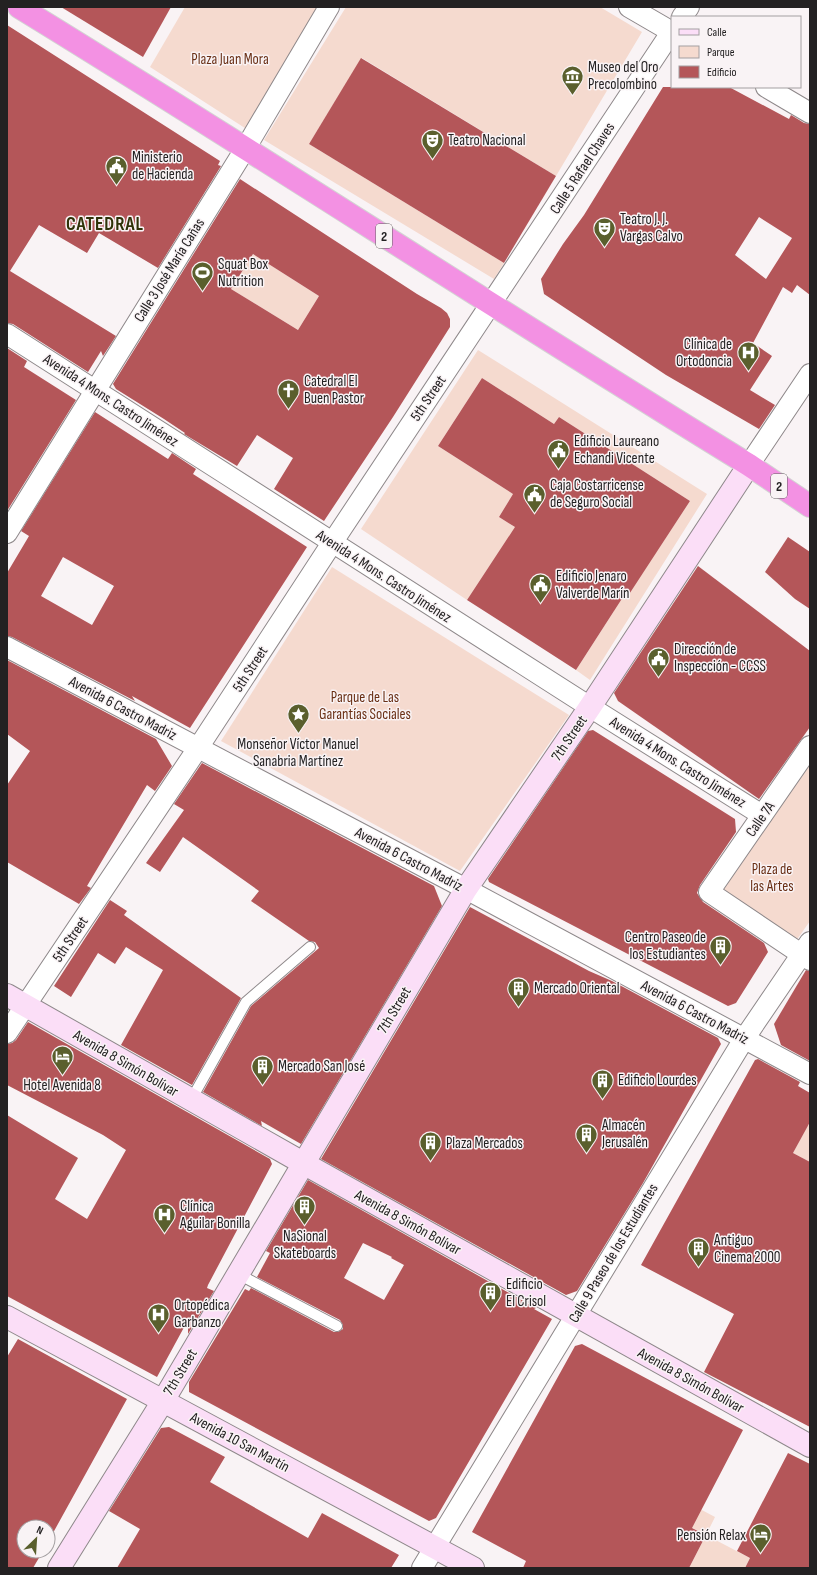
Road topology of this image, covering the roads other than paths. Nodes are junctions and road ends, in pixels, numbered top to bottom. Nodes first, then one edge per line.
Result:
1 (19, 7) edge
2 (329, 7) edge
3 (629, 7) edge
4 (689, 7) edge
5 (683, 16) edge
6 (671, 27) edge
7 (671, 33) edge
8 (768, 88) edge
9 (810, 113) edge
10 (245, 149) junction
11 (492, 304) junction
12 (7, 334) edge
13 (810, 374) edge
14 (95, 389) junction
15 (749, 465) junction
16 (810, 506) edge
17 (7, 533) edge
18 (332, 543) junction
19 (7, 647) edge
20 (590, 707) junction
21 (810, 746) edge
22 (198, 748) junction
23 (762, 815) junction
24 (466, 889) junction
25 (310, 947) dead end
26 (807, 952) edge
27 (16, 1000) edge
28 (7, 1034) edge
29 (744, 1039) junction
30 (810, 1074) edge
31 (191, 1100) junction
32 (303, 1164) junction
33 (238, 1274) junction
34 (575, 1316) junction
35 (7, 1317) edge
36 (338, 1326) dead end
37 (163, 1401) junction
38 (810, 1446) edge
39 (435, 1547) junction
40 (59, 1568) edge
41 (422, 1568) edge
42 (473, 1568) edge

1 - 10 highway, 2
2 - 10 street, Calle 3 José María Cañas
3 - 6 street
4 - 5 street, Calle 5 Rafael Chaves
7 - 11 street, Calle 5 Rafael Chaves
8 - 9 street
10 - 11 highway, 2
10 - 14 street, Calle 3 José María Cañas
11 - 15 highway, 2
11 - 18 street, 5th Street
12 - 14 street, Avenida 4 Mons. Castro Jiménez
13 - 15 street
14 - 17 street, Calle 3 José María Cañas
14 - 18 street, Avenida 4 Mons. Castro Jiménez
15 - 16 highway, 2
15 - 20 street, 7th Street
18 - 20 street, Avenida 4 Mons. Castro Jiménez
18 - 22 street, 5th Street
19 - 22 street, Avenida 6 Castro Madriz
20 - 23 street, Avenida 4 Mons. Castro Jiménez
20 - 24 street, 7th Street
21 - 23 street, Calle 7A
22 - 24 street, Avenida 6 Castro Madriz
22 - 27 street, 5th Street
23 - 26 street, Calle 7A
24 - 29 street, Avenida 6 Castro Madriz
24 - 32 street, 7th Street
25 - 31 lane
26 - 29 street, Calle 9 Paseo de los Estudiantes
27 - 28 street, 5th Street
27 - 31 street, Avenida 8 Simón Bolívar
29 - 30 street, Avenida 6 Castro Madriz
29 - 34 street, Calle 9 Paseo de los Estudiantes
31 - 32 street, Avenida 8 Simón Bolívar
32 - 33 street, 7th Street
32 - 34 street, Avenida 8 Simón Bolívar
33 - 36 lane
33 - 37 street, 7th Street
34 - 38 street, Avenida 8 Simón Bolívar
34 - 39 street, Calle 9 Paseo de los Estudiantes
35 - 37 street, Avenida 10 San Martín
37 - 39 street, Avenida 10 San Martín
37 - 40 street, 7th Street
39 - 41 street, Calle 9 Paseo de los Estudiantes
39 - 42 street, Avenida 10 San Martín

